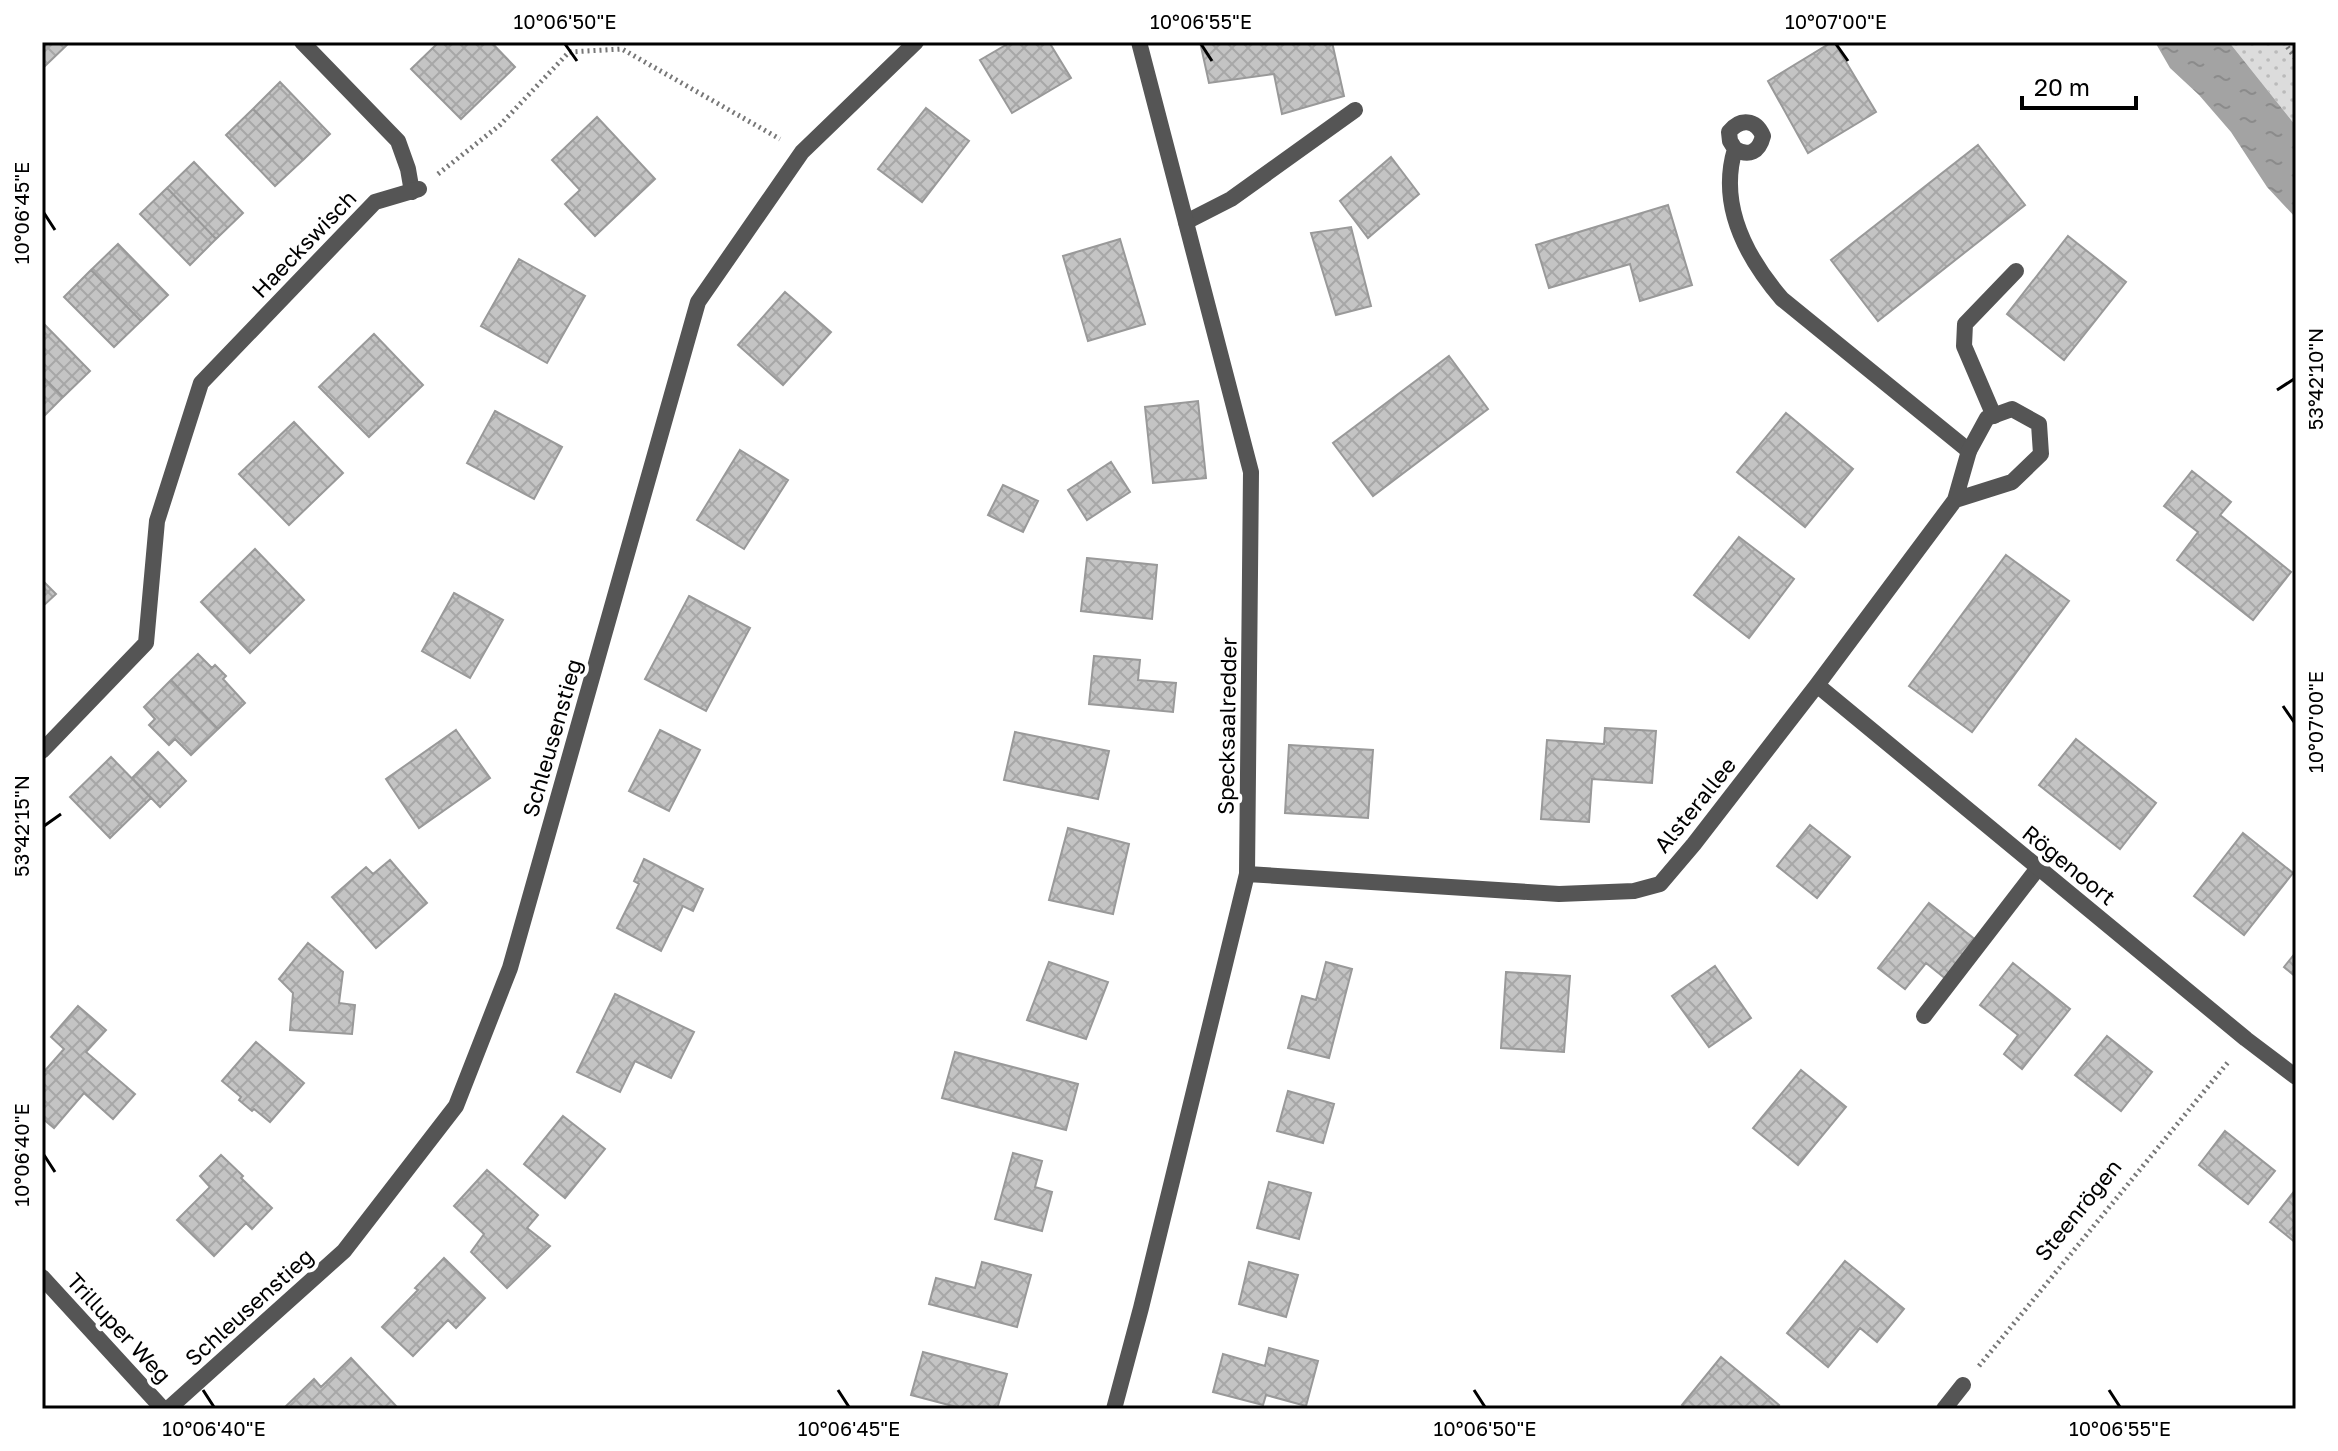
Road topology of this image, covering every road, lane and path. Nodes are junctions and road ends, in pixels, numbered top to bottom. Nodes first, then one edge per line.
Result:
1 (302, 42) edge
2 (916, 42) edge
3 (1139, 42) edge
4 (2284, 42) edge
5 (2296, 59) edge
6 (1355, 110) dead end
7 (1735, 149) dead end
8 (802, 152) junction
9 (415, 190) junction
10 (1186, 222) junction
11 (2016, 271) dead end
12 (1994, 416) junction
13 (1969, 451) junction
14 (1955, 500) junction
15 (1817, 685) junction
16 (42, 751) edge
17 (2038, 868) junction
18 (1247, 874) junction
19 (1924, 1016) dead end
20 (2246, 1039) junction
21 (2296, 1077) edge
22 (42, 1277) edge
23 (1963, 1385) joint
24 (166, 1409) edge
25 (1114, 1409) edge
26 (1944, 1409) edge

1 - 9 street
2 - 8 street, Schleusenstieg
3 - 10 street, Specksaalredder
4 - 5 path
6 - 10 street
7 - 13 street
8 - 9 path
8 - 24 street, Schleusenstieg
9 - 16 street, Haeckswisch
10 - 18 street, Specksaalredder
11 - 12 street
12 - 13 street, Alsterallee
12 - 14 street
13 - 14 street, Alsterallee
14 - 15 street, Alsterallee
15 - 17 street, Rögenoort
15 - 18 street, Alsterallee
17 - 19 street
17 - 20 street, Rögenoort
18 - 25 street, Specksaalredder
20 - 21 street, Rögenoort
20 - 23 path, Steenrögen
22 - 24 street, Trilluper Weg
23 - 26 street

